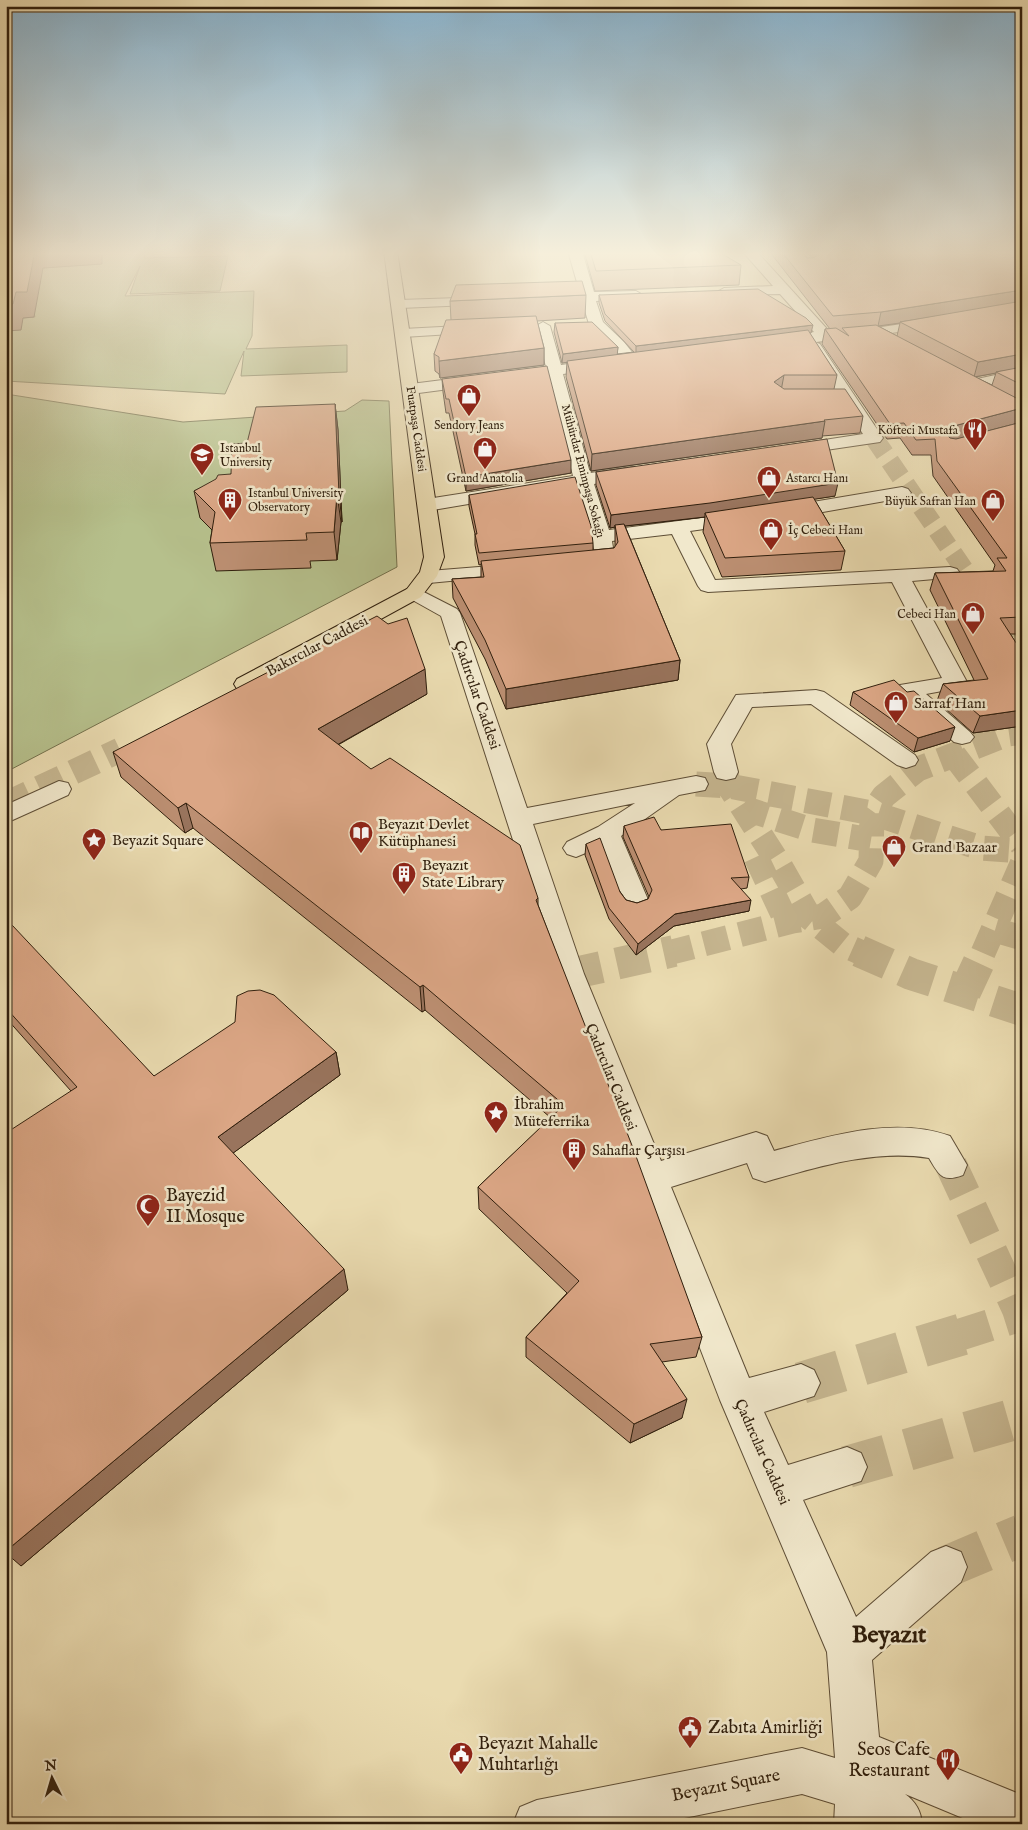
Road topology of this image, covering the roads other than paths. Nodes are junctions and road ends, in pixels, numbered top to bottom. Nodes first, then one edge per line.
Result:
1 (403, 336) edge
2 (553, 336) edge
3 (610, 336) edge
4 (820, 336) edge
5 (892, 336) edge
6 (816, 341) junction
7 (763, 345) edge
8 (650, 358) edge
9 (631, 361) junction
10 (556, 370) junction
11 (1022, 374) edge
12 (960, 376) edge
13 (974, 384) junction
14 (411, 389) junction
15 (997, 397) edge
16 (830, 398) edge
17 (849, 398) junction
18 (777, 452) edge
19 (651, 470) edge
20 (583, 479) junction
21 (902, 494) dead end
22 (427, 505) junction
23 (679, 528) junction
24 (602, 537) junction
25 (567, 565) edge
26 (538, 568) edge
27 (950, 573) edge
28 (900, 576) junction
29 (421, 585) junction
30 (223, 696) edge
31 (962, 737) tunnel mouth
32 (906, 760) dead end
33 (726, 772) tunnel mouth
34 (59, 789) dead end
35 (6, 815) edge
36 (519, 818) junction
37 (607, 833) junction
38 (576, 848) dead end
39 (635, 902) edge
40 (951, 1165) tunnel mouth
41 (651, 1179) junction
42 (802, 1384) tunnel mouth
43 (739, 1400) junction
44 (847, 1467) tunnel mouth
45 (778, 1488) junction
46 (946, 1567) tunnel mouth
47 (849, 1651) junction
48 (858, 1788) edge
49 (1022, 1818) edge
50 (537, 1824) edge
51 (898, 1824) edge

1 - 14 main road, Fuatpaşa Caddesi
2 - 10 street, Mühürdar Eminpaşa Sokağı
3 - 9 street
4 - 6 street
5 - 6 street
6 - 7 street
6 - 17 street
8 - 9 street
9 - 10 street
10 - 14 street
10 - 20 street, Mühürdar Eminpaşa Sokağı
11 - 13 street
12 - 13 street
13 - 15 street
14 - 22 main road, Fuatpaşa Caddesi
16 - 17 street
17 - 18 street
19 - 20 street
20 - 22 street
20 - 24 street, Mühürdar Eminpaşa Sokağı
21 - 23 street
22 - 29 main road, Fuatpaşa Caddesi
23 - 24 street
23 - 28 street
24 - 25 street, Mühürdar Eminpaşa Sokağı
26 - 29 street
27 - 28 street
28 - 31 street
29 - 30 main road, Bakırcılar Caddesi
29 - 36 street, Çadırcılar Caddesi
32 - 33 street
34 - 35 street
36 - 37 street
36 - 41 street, Çadırcılar Caddesi
37 - 38 street
37 - 39 street
40 - 41 street
41 - 43 street, Çadırcılar Caddesi
42 - 43 street
43 - 45 street, Çadırcılar Caddesi
44 - 45 street
45 - 47 street, Çadırcılar Caddesi
46 - 47 street
47 - 48 street, Çadırcılar Caddesi
48 - 49 street
48 - 50 street, Beyazıt Square
48 - 51 street, Beyazıt Square

